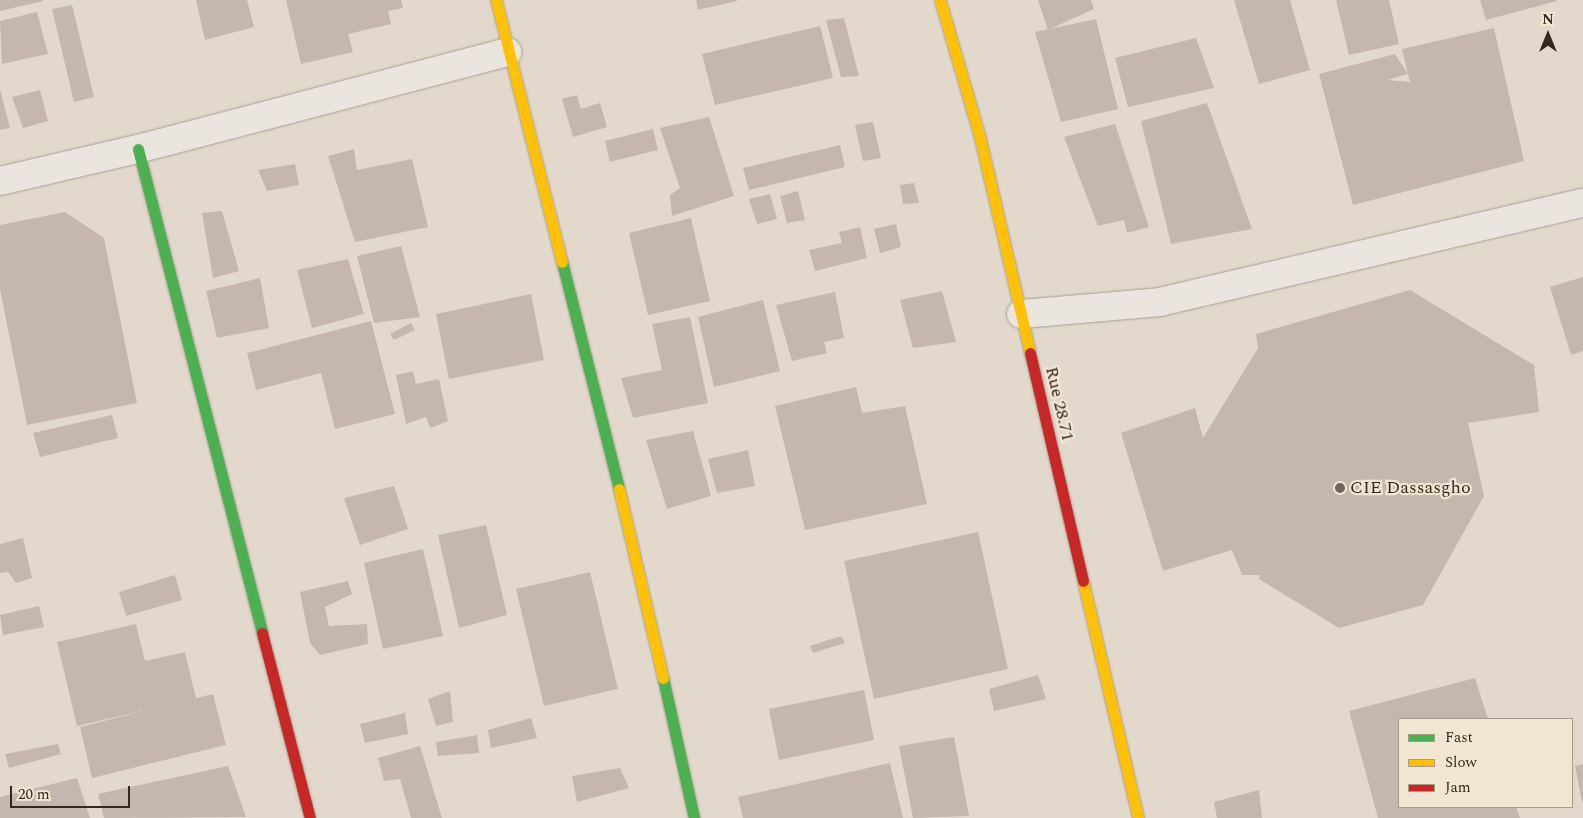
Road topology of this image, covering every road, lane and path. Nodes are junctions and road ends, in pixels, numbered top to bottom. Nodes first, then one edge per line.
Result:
1 (496, 0) edge
2 (940, 0) edge
3 (507, 52) junction
4 (138, 149) junction
5 (0, 181) edge
6 (1583, 203) edge
7 (1021, 314) junction
8 (310, 818) edge
9 (694, 818) edge
10 (1138, 818) edge

1 - 3 street
2 - 7 street, Rue 28.71
3 - 4 street
3 - 9 street
4 - 5 street
4 - 8 street
6 - 7 street
7 - 10 street, Rue 28.71

